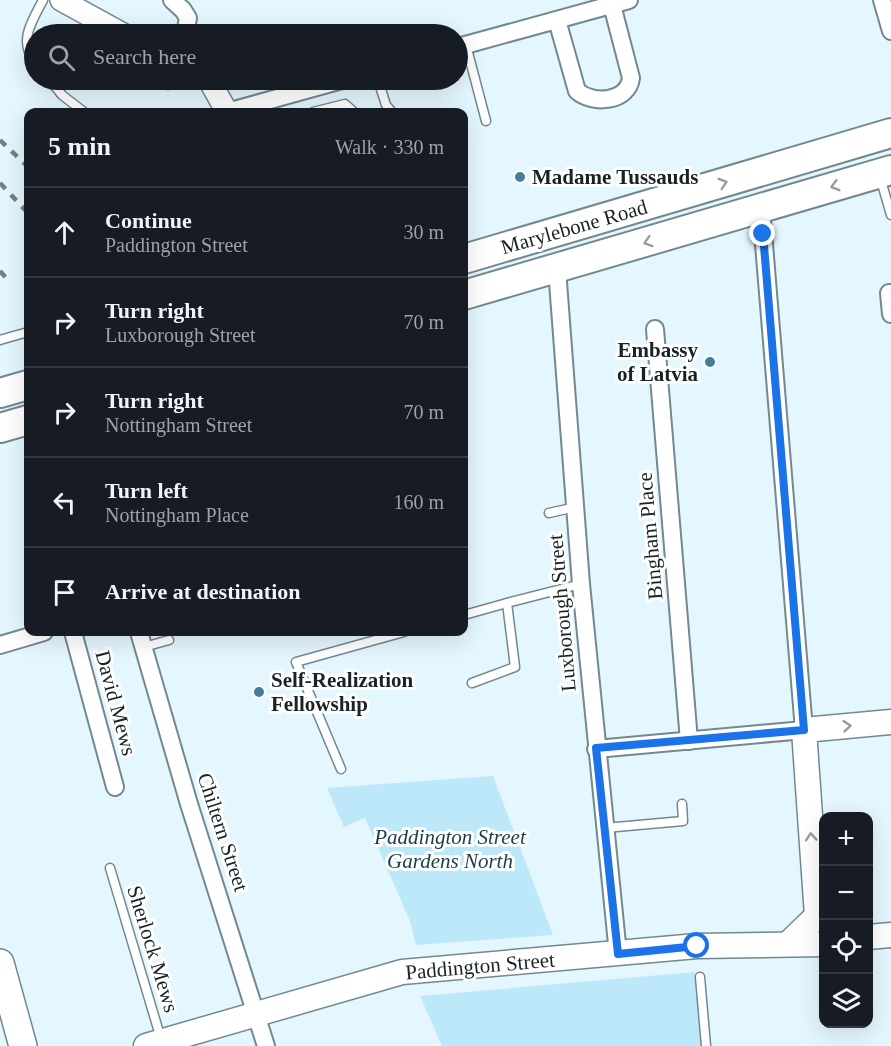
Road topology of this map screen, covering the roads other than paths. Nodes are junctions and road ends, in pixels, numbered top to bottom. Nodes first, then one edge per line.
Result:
1 (44, 0) edge
2 (61, 0) edge
3 (172, 0) edge
4 (630, 0) edge
5 (882, 0) edge
6 (612, 5) junction
7 (557, 20) junction
8 (30, 24) edge
9 (105, 24) edge
10 (186, 24) edge
11 (891, 31) edge
12 (468, 44) edge
13 (468, 65) edge
14 (58, 90) edge
15 (215, 90) edge
16 (306, 90) edge
17 (381, 90) edge
18 (79, 108) edge
19 (225, 108) edge
20 (241, 108) edge
21 (329, 108) edge
22 (350, 108) edge
23 (389, 108) edge
24 (486, 121) dead end
25 (891, 133) edge
26 (885, 172) edge
27 (761, 207) junction
28 (891, 215) edge
29 (468, 258) edge
30 (557, 269) junction
31 (889, 293) dead end
32 (468, 294) edge
33 (891, 314) edge
34 (655, 329) dead end
35 (24, 333) edge
36 (0, 340) edge
37 (24, 386) edge
38 (0, 393) edge
39 (24, 421) edge
40 (0, 428) edge
41 (577, 507) junction
42 (549, 513) dead end
43 (581, 584) junction
44 (507, 603) junction
45 (468, 614) edge
46 (30, 636) edge
47 (74, 636) edge
48 (390, 636) edge
49 (141, 639) edge
50 (169, 640) dead end
51 (0, 645) edge
52 (472, 683) dead end
53 (891, 722) edge
54 (804, 730) junction
55 (689, 741) junction
56 (596, 748) junction
57 (341, 769) dead end
58 (115, 787) dead end
59 (682, 804) dead end
60 (605, 828) junction
61 (110, 868) dead end
62 (819, 908) edge
63 (819, 921) edge
64 (891, 935) edge
65 (873, 937) edge
66 (789, 943) junction
67 (819, 944) edge
68 (618, 954) junction
69 (0, 963) edge
70 (700, 977) dead end
71 (255, 1014) junction
72 (157, 1044) edge
73 (23, 1046) edge
74 (266, 1046) edge
75 (706, 1046) edge

1 - 8 lane
2 - 9 street
3 - 10 street
4 - 6 street
5 - 11 street
6 - 7 street
6 - 7 street
7 - 12 street
13 - 24 lane
14 - 18 lane
15 - 19 street
16 - 20 street
17 - 23 lane
21 - 22 lane
29 -> 25 highway, Marylebone Road
26 -> 27 highway, Marylebone Road
26 - 28 lane
27 -> 30 highway, Marylebone Road
27 - 54 street
30 - 32 highway, Marylebone Road
30 - 41 street, Luxborough Street
31 - 33 street
34 - 55 street, Bingham Place
35 - 36 lane
37 - 38 highway
39 - 40 highway
41 - 42 lane
41 - 43 street, Luxborough Street
43 - 44 lane
43 - 56 street, Luxborough Street
44 - 45 lane
44 - 52 lane
46 - 51 street
47 - 58 street, David Mews
48 - 57 lane
49 - 50 lane
49 - 71 street, Chiltern Street
54 -> 53 main road
54 - 55 street
62 -> 54 main road
55 - 56 street
56 - 60 street, Luxborough Street
59 - 60 lane
60 - 68 street, Luxborough Street
61 - 72 lane, Sherlock Mews
63 - 66 main road
64 - 65 main road
66 - 67 main road, Paddington Street
66 - 68 main road, Paddington Street
68 - 71 main road, Paddington Street
69 - 73 main road
70 - 75 lane
71 - 72 main road, Paddington Street
71 - 74 street, Chiltern Street

